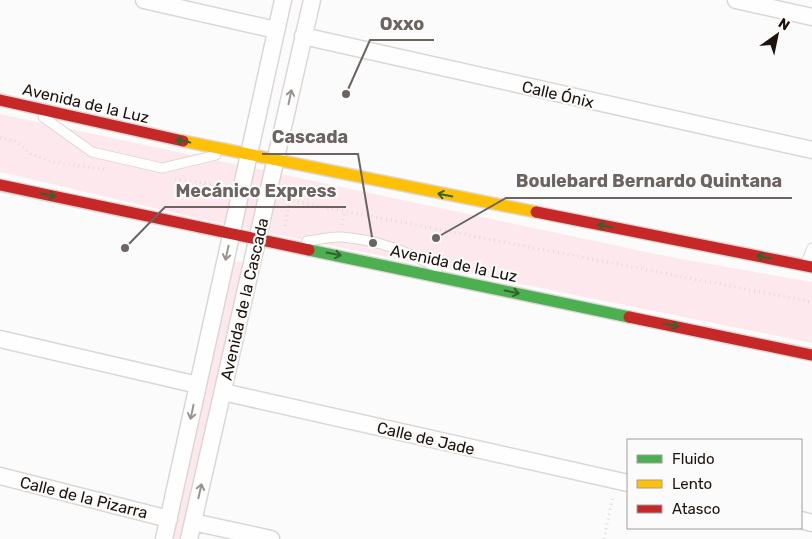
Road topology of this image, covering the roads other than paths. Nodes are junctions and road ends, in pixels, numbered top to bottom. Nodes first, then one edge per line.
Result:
1 (144, 0) edge
2 (283, 0) edge
3 (312, 0) edge
4 (736, 0) edge
5 (812, 17) edge
6 (276, 30) junction
7 (303, 36) junction
8 (0, 100) edge
9 (28, 106) junction
10 (812, 150) edge
11 (231, 152) junction
12 (247, 160) junction
13 (275, 169) junction
14 (0, 185) edge
15 (231, 232) junction
16 (256, 237) junction
17 (284, 243) junction
18 (812, 248) edge
19 (809, 266) edge
20 (465, 282) junction
21 (0, 339) edge
22 (812, 355) edge
23 (198, 385) junction
24 (223, 392) junction
25 (0, 476) edge
26 (622, 482) edge
27 (169, 519) junction
28 (193, 522) junction
29 (164, 539) edge
30 (189, 539) edge
31 (270, 539) edge

1 - 6 street
2 - 6 street, Avenida de la Cascada
3 - 7 street, Avenida de la Cascada
4 - 5 street
6 - 12 street, Avenida de la Cascada
7 - 10 street, Calle Ónix
13 -> 7 street, Avenida de la Cascada
8 - 9 main road, Avenida de la Luz
11 -> 9 main road, Avenida de la Luz
9 - 11 lane
11 - 12 main road, Avenida de la Luz
12 - 13 main road, Avenida de la Luz
12 - 15 street, Avenida de la Cascada
13 - 16 street, Avenida de la Cascada
19 -> 13 main road, Avenida de la Luz
14 -> 15 main road, Avenida de la Luz
15 - 16 main road, Avenida de la Luz
15 -> 23 street, Avenida de la Cascada
16 - 17 main road, Avenida de la Luz
16 - 24 street, Avenida de la Cascada
17 -> 20 main road, Avenida de la Luz
17 - 20 lane
18 - 19 lane
20 -> 22 main road, Avenida de la Luz
21 - 23 street
23 -> 27 street, Avenida de la Cascada
24 - 26 street, Calle de Jade
28 -> 24 street, Avenida de la Cascada
25 - 27 street, Calle de la Pizarra
27 - 29 street, Avenida de la Cascada
28 - 30 street, Avenida de la Cascada
28 - 31 street

